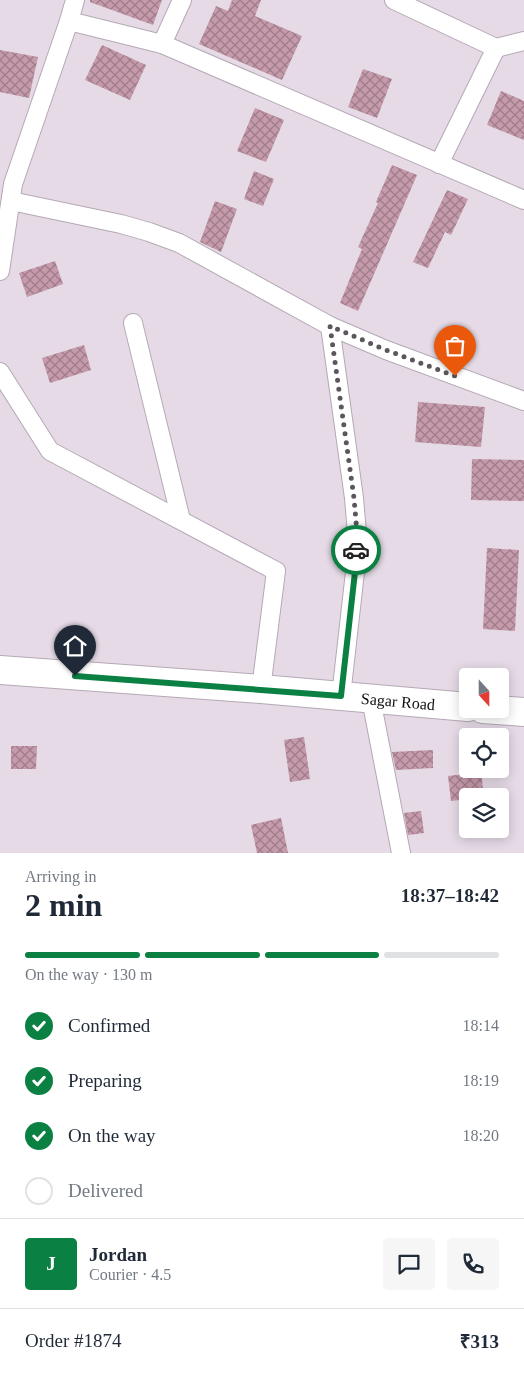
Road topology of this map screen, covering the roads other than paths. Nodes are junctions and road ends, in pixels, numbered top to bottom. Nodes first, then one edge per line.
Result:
1 (75, 0) edge
2 (182, 0) edge
3 (394, 0) edge
4 (69, 20) junction
5 (524, 41) edge
6 (162, 44) junction
7 (496, 48) junction
8 (439, 164) junction
9 (524, 200) edge
10 (11, 201) junction
11 (0, 271) edge
12 (133, 323) dead end
13 (330, 326) junction
14 (0, 372) edge
15 (524, 401) edge
16 (181, 520) junction
17 (0, 670) edge
18 (261, 689) junction
19 (341, 696) junction
20 (371, 699) junction
21 (459, 706) edge
22 (509, 711) edge
23 (524, 712) edge
24 (398, 852) edge

1 - 4 street
2 - 6 street
3 - 7 street
4 - 6 street
4 - 10 street
5 - 7 street
6 - 8 street
7 - 8 street
8 - 9 street
10 - 11 street
10 - 13 street
12 - 16 street
13 - 15 street
13 - 19 street
14 - 16 street
16 - 18 street
17 - 18 highway, Sagar Road
18 - 19 highway, Sagar Road
19 - 20 highway, Sagar Road
20 - 21 highway, Sagar Road
20 - 24 street
22 - 23 highway

